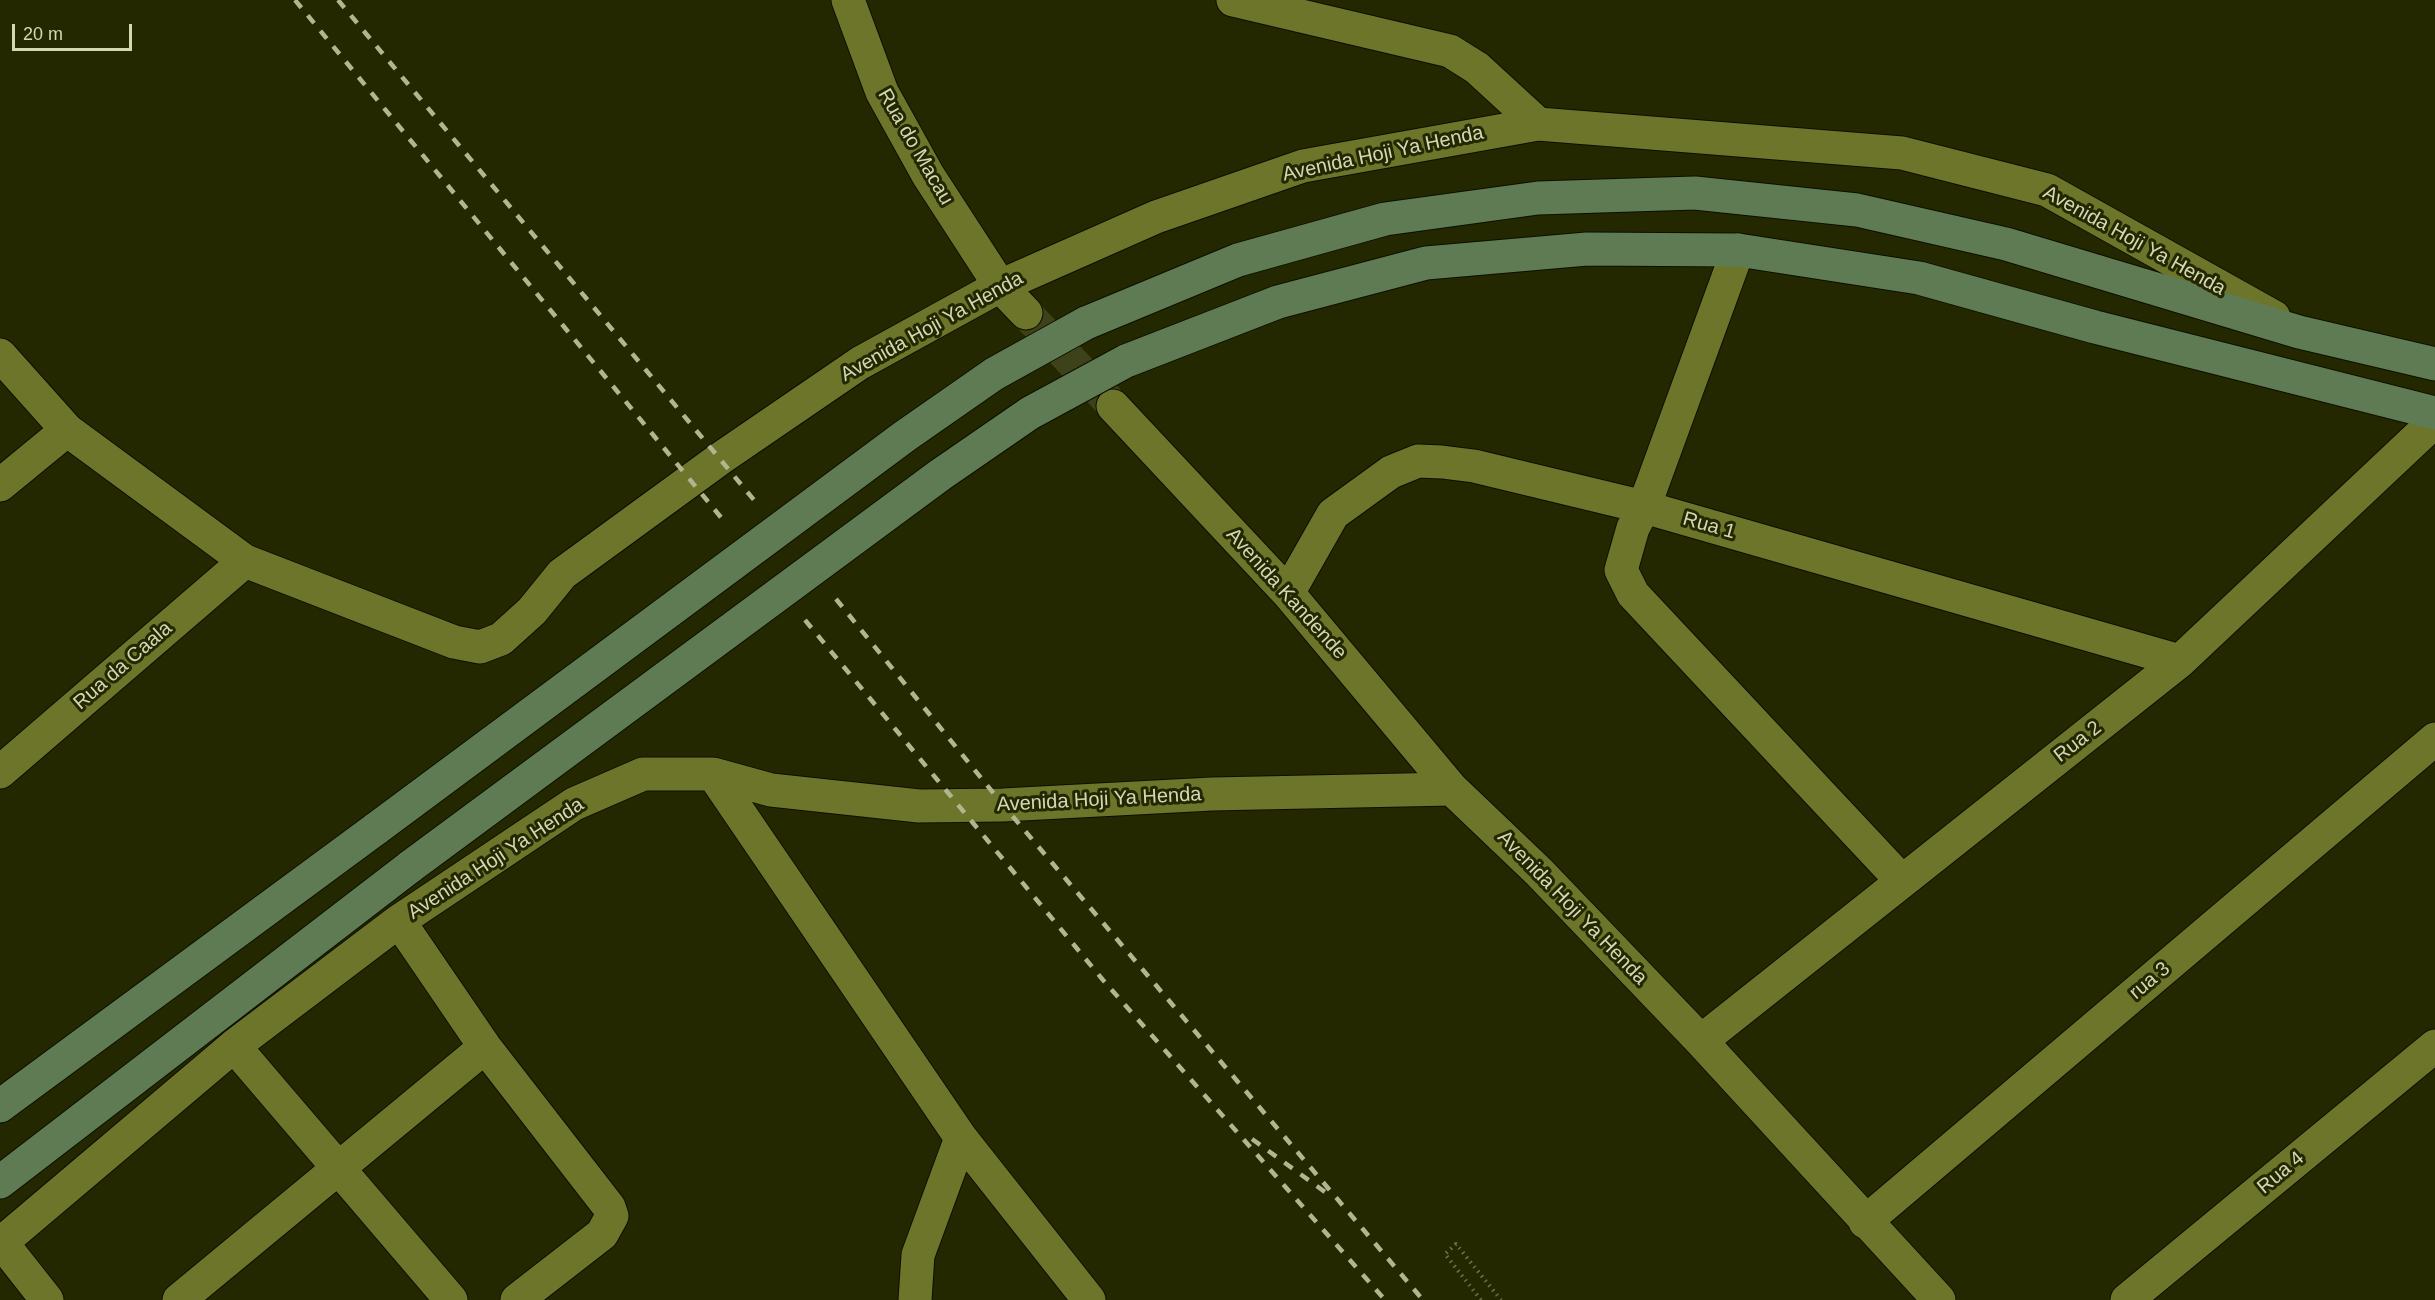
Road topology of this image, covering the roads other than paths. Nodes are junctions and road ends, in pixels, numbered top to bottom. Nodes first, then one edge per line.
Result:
1 (848, 0) edge
2 (1233, 0) edge
3 (1538, 124) junction
4 (1738, 250) junction
5 (1000, 286) junction
6 (1026, 313) tunnel mouth
7 (2299, 332) junction
8 (0, 355) edge
9 (2435, 364) edge
10 (1113, 406) tunnel mouth
11 (2435, 413) edge
12 (2435, 421) edge
13 (67, 430) junction
14 (0, 485) edge
15 (1644, 507) junction
16 (245, 561) junction
17 (1288, 593) junction
18 (2180, 661) junction
19 (2435, 739) edge
20 (0, 772) edge
21 (713, 774) junction
22 (1452, 789) junction
23 (1901, 880) junction
24 (399, 921) junction
25 (1701, 1041) junction
26 (234, 1046) junction
27 (2435, 1046) edge
28 (485, 1047) junction
29 (0, 1106) edge
30 (961, 1138) junction
31 (338, 1168) junction
32 (0, 1182) edge
33 (1865, 1222) junction
34 (1, 1244) edge
35 (47, 1300) edge
36 (179, 1300) edge
37 (451, 1300) edge
38 (517, 1300) edge
39 (915, 1300) edge
40 (1089, 1300) edge
41 (1939, 1300) edge
42 (2127, 1300) edge

1 - 5 street, Rua do Macau
2 - 3 street
3 - 5 street, Avenida Hoji Ya Henda
3 - 7 street, Avenida Hoji Ya Henda
4 - 11 main road
4 - 15 street
4 - 32 main road, Avenida Hoji Ya Henda, bridge
5 - 6 street
5 - 16 street, Avenida Hoji Ya Henda
7 - 9 main road
7 - 29 main road, bridge
8 - 13 street, Avenida Hoji Ya Henda
10 - 17 street, Avenida Kandende
12 - 18 street, Rua 2
13 - 14 street
13 - 16 street, Avenida Hoji Ya Henda
15 - 17 street, Rua 1
15 - 18 street, Rua 1
15 - 23 street
16 - 20 street, Rua da Caala
17 - 22 street, Avenida Kandende
18 - 23 street, Rua 2
19 - 33 street, rua 3
21 - 22 street, Avenida Hoji Ya Henda
21 - 24 street, Avenida Hoji Ya Henda
21 - 30 street
22 - 25 street, Avenida Hoji Ya Henda
23 - 25 street, Rua 2
24 - 26 street, Avenida Hoji Ya Henda
24 - 28 street
25 - 33 street, Avenida Hoji Ya Henda
26 - 31 street
26 - 34 street, Avenida Hoji Ya Henda
27 - 42 street, Rua 4
28 - 31 street
28 - 38 street
30 - 39 street
30 - 40 street
31 - 36 street
31 - 37 street
33 - 41 street
34 - 35 street

